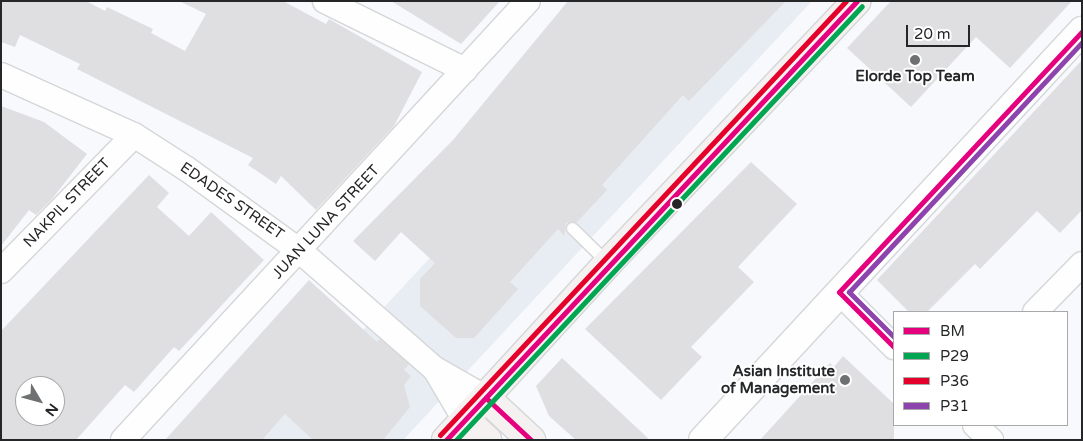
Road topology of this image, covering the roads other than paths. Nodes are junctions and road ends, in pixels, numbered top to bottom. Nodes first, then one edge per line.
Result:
1 (325, 1) edge
2 (528, 1) edge
3 (858, 1) edge
4 (1082, 31) edge
5 (465, 70) junction
6 (1, 75) edge
7 (134, 135) junction
8 (572, 228) dead end
9 (300, 251) junction
10 (608, 263) junction
11 (1082, 264) edge
12 (1, 272) edge
13 (839, 292) junction
14 (1036, 311) edge
15 (893, 346) edge
16 (435, 369) junction
17 (486, 398) junction
18 (465, 420) junction
19 (976, 426) edge
20 (122, 440) edge
21 (446, 440) edge
22 (487, 440) edge
23 (530, 440) edge
24 (703, 440) edge
25 (991, 440) edge

1 - 5 street
2 - 5 street, JUAN LUNA STREET
3 - 10 main road
4 - 13 street
5 - 9 street, JUAN LUNA STREET
6 - 7 street, EDADES STREET
7 - 9 street, EDADES STREET
7 - 12 street, NAKPIL STREET
8 - 10 lane
9 - 16 street, EDADES STREET
9 - 20 street, JUAN LUNA STREET
10 - 17 main road
11 - 14 street
13 - 15 street
13 - 24 street
16 - 17 street, EDADES STREET
16 - 18 street, EDADES STREET
17 - 18 main road
17 - 23 main road
18 - 21 main road
18 - 22 main road
19 - 25 street

